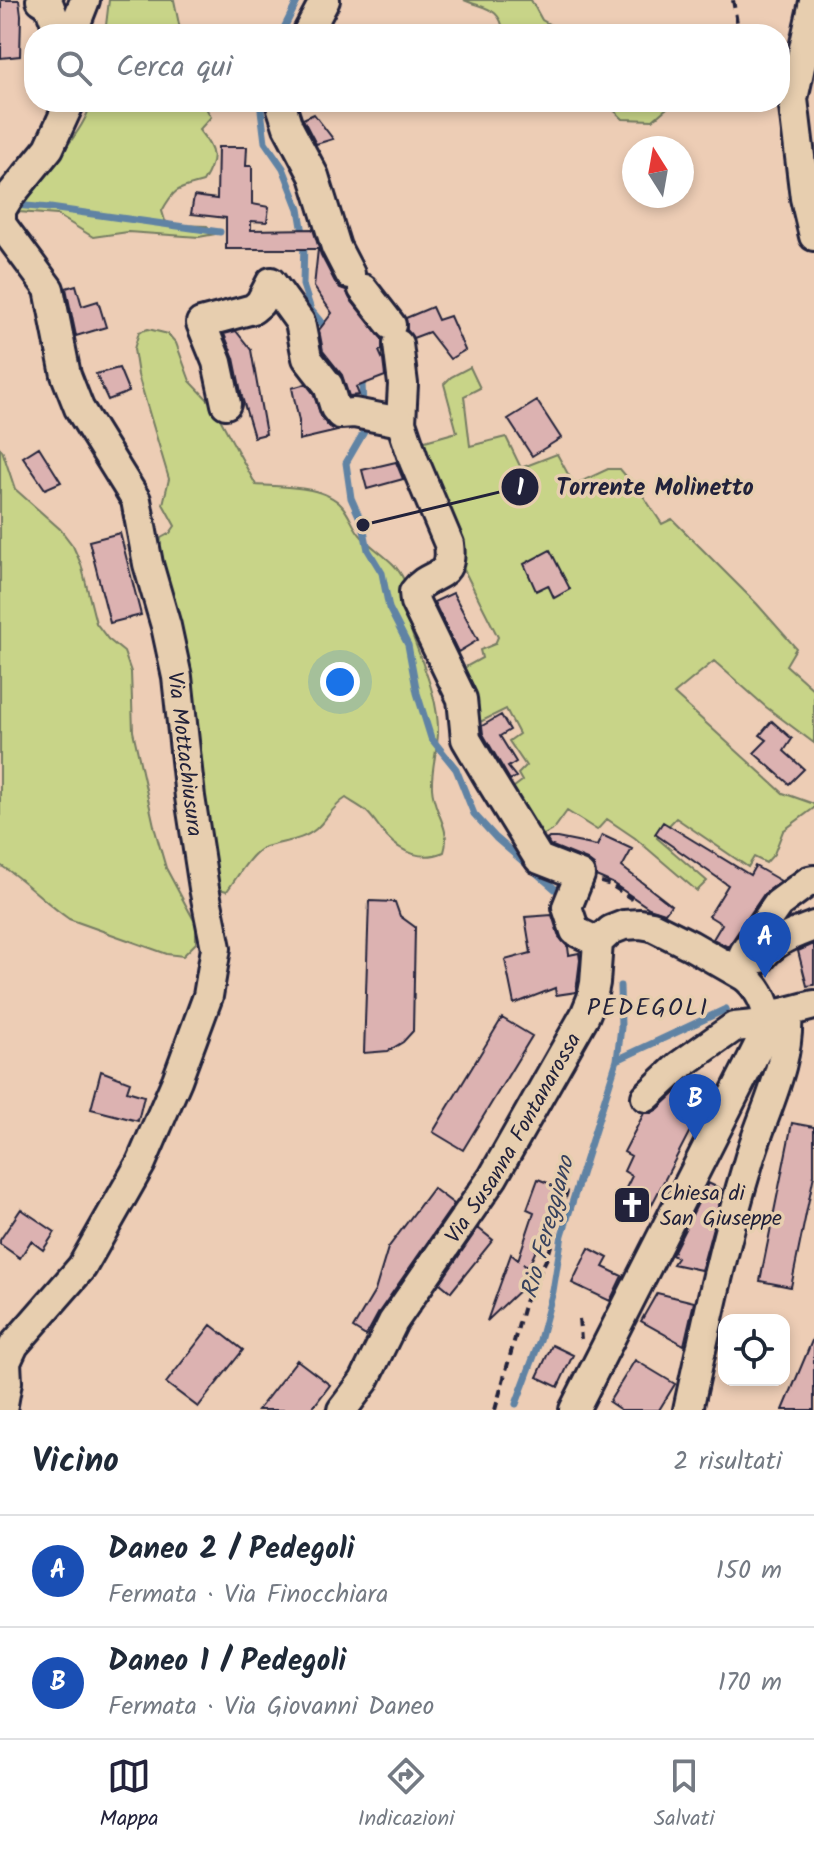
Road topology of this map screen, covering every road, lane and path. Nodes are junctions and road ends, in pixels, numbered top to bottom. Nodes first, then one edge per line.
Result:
1 (41, 0) edge
2 (85, 0) edge
3 (325, 0) edge
4 (733, 0) edge
5 (814, 2) edge
6 (56, 24) edge
7 (74, 24) edge
8 (312, 24) edge
9 (737, 24) edge
10 (65, 112) edge
11 (283, 112) edge
12 (814, 236) edge
13 (226, 404) dead end
14 (378, 418) junction
15 (814, 880) edge
16 (814, 926) edge
17 (598, 942) junction
18 (774, 945) junction
19 (751, 981) junction
20 (814, 1005) edge
21 (773, 1018) junction
22 (646, 1097) dead end
23 (568, 1188) dead end
24 (2, 1410) edge
25 (342, 1410) edge
26 (495, 1410) edge
27 (574, 1410) edge
28 (688, 1410) edge

1 - 6 street
2 - 7 street
3 - 8 street
4 - 9 path
5 - 12 street
10 - 24 street, Via Mottachiusura
11 - 14 street
13 - 14 street
14 - 17 street
15 - 18 street
16 - 18 street
17 - 19 street
17 - 25 street, Via Susanna Fontanarossa
18 - 19 street
19 - 21 street
20 - 21 street
21 - 22 street
21 - 27 street
21 - 28 street
23 - 26 path

